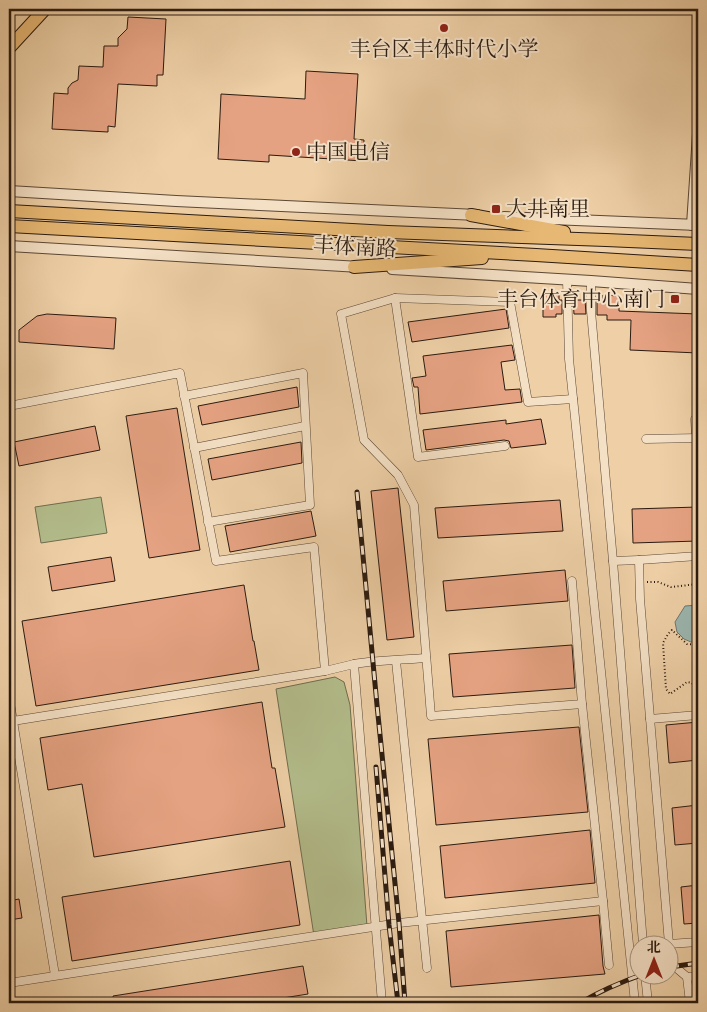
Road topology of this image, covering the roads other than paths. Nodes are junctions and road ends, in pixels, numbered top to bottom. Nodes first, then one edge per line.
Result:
1 (45, 9) edge
2 (9, 48) edge
3 (698, 134) edge
4 (9, 190) edge
5 (9, 211) edge
6 (471, 215) junction
7 (695, 225) edge
8 (9, 226) edge
9 (606, 240) junction
10 (698, 244) edge
11 (9, 246) edge
12 (536, 255) junction
13 (698, 265) edge
14 (354, 267) junction
15 (567, 279) junction
16 (592, 281) junction
17 (698, 289) edge
18 (395, 298) junction
19 (184, 396) junction
20 (573, 399) junction
21 (9, 406) edge
22 (695, 419) dead end
23 (306, 426) junction
24 (697, 438) edge
25 (646, 439) dead end
26 (504, 446) dead end
27 (194, 448) junction
28 (208, 522) junction
29 (698, 556) edge
30 (640, 560) junction
31 (613, 561) junction
32 (572, 581) dead end
33 (426, 658) junction
34 (396, 661) junction
35 (354, 664) junction
36 (325, 671) junction
37 (9, 697) edge
38 (582, 704) junction
39 (698, 715) edge
40 (650, 719) junction
41 (13, 721) junction
42 (603, 901) junction
43 (422, 920) junction
44 (376, 927) junction
45 (642, 934) edge
46 (668, 934) edge
47 (698, 942) edge
48 (680, 944) edge
49 (609, 965) dead end
50 (427, 968) dead end
51 (680, 971) edge
52 (55, 975) junction
53 (698, 976) edge
54 (687, 977) junction
55 (9, 983) edge
56 (646, 984) edge
57 (382, 1003) edge
58 (635, 1003) edge
59 (648, 1003) edge
60 (690, 1003) edge

1 - 2 highway
3 - 7 street
4 - 6 street, 丰体南路
5 - 9 highway, 丰体南路
6 - 7 street, 丰体南路
6 - 9 highway
8 - 12 highway, 丰体南路
9 - 10 highway, 丰体南路
11 - 14 street, 丰体南路
12 - 13 highway, 丰体南路
12 - 14 highway
14 - 15 street, 丰体南路
15 - 16 street, 丰体南路
15 - 20 street
16 - 17 street, 丰体南路
16 - 31 street
18 - 20 street
18 - 26 street
18 - 33 street
19 - 21 street
19 - 23 street
19 - 27 street
20 - 58 street
22 - 24 street
23 - 27 street
23 - 28 street
24 - 25 street
27 - 28 street
28 - 36 street
29 - 30 street
30 - 31 street
30 - 40 street
31 - 45 street
32 - 38 street
33 - 34 street
33 - 38 street
34 - 35 street
34 - 43 street
35 - 36 street
35 - 44 street
36 - 41 street
37 - 41 street
38 - 42 street
39 - 40 street
40 - 46 street
41 - 52 street
42 - 43 street
42 - 49 street
43 - 44 street
43 - 50 street
44 - 52 street
44 - 57 street
47 - 48 street
51 - 54 street
52 - 55 street
53 - 54 street
54 - 60 street
56 - 59 street

